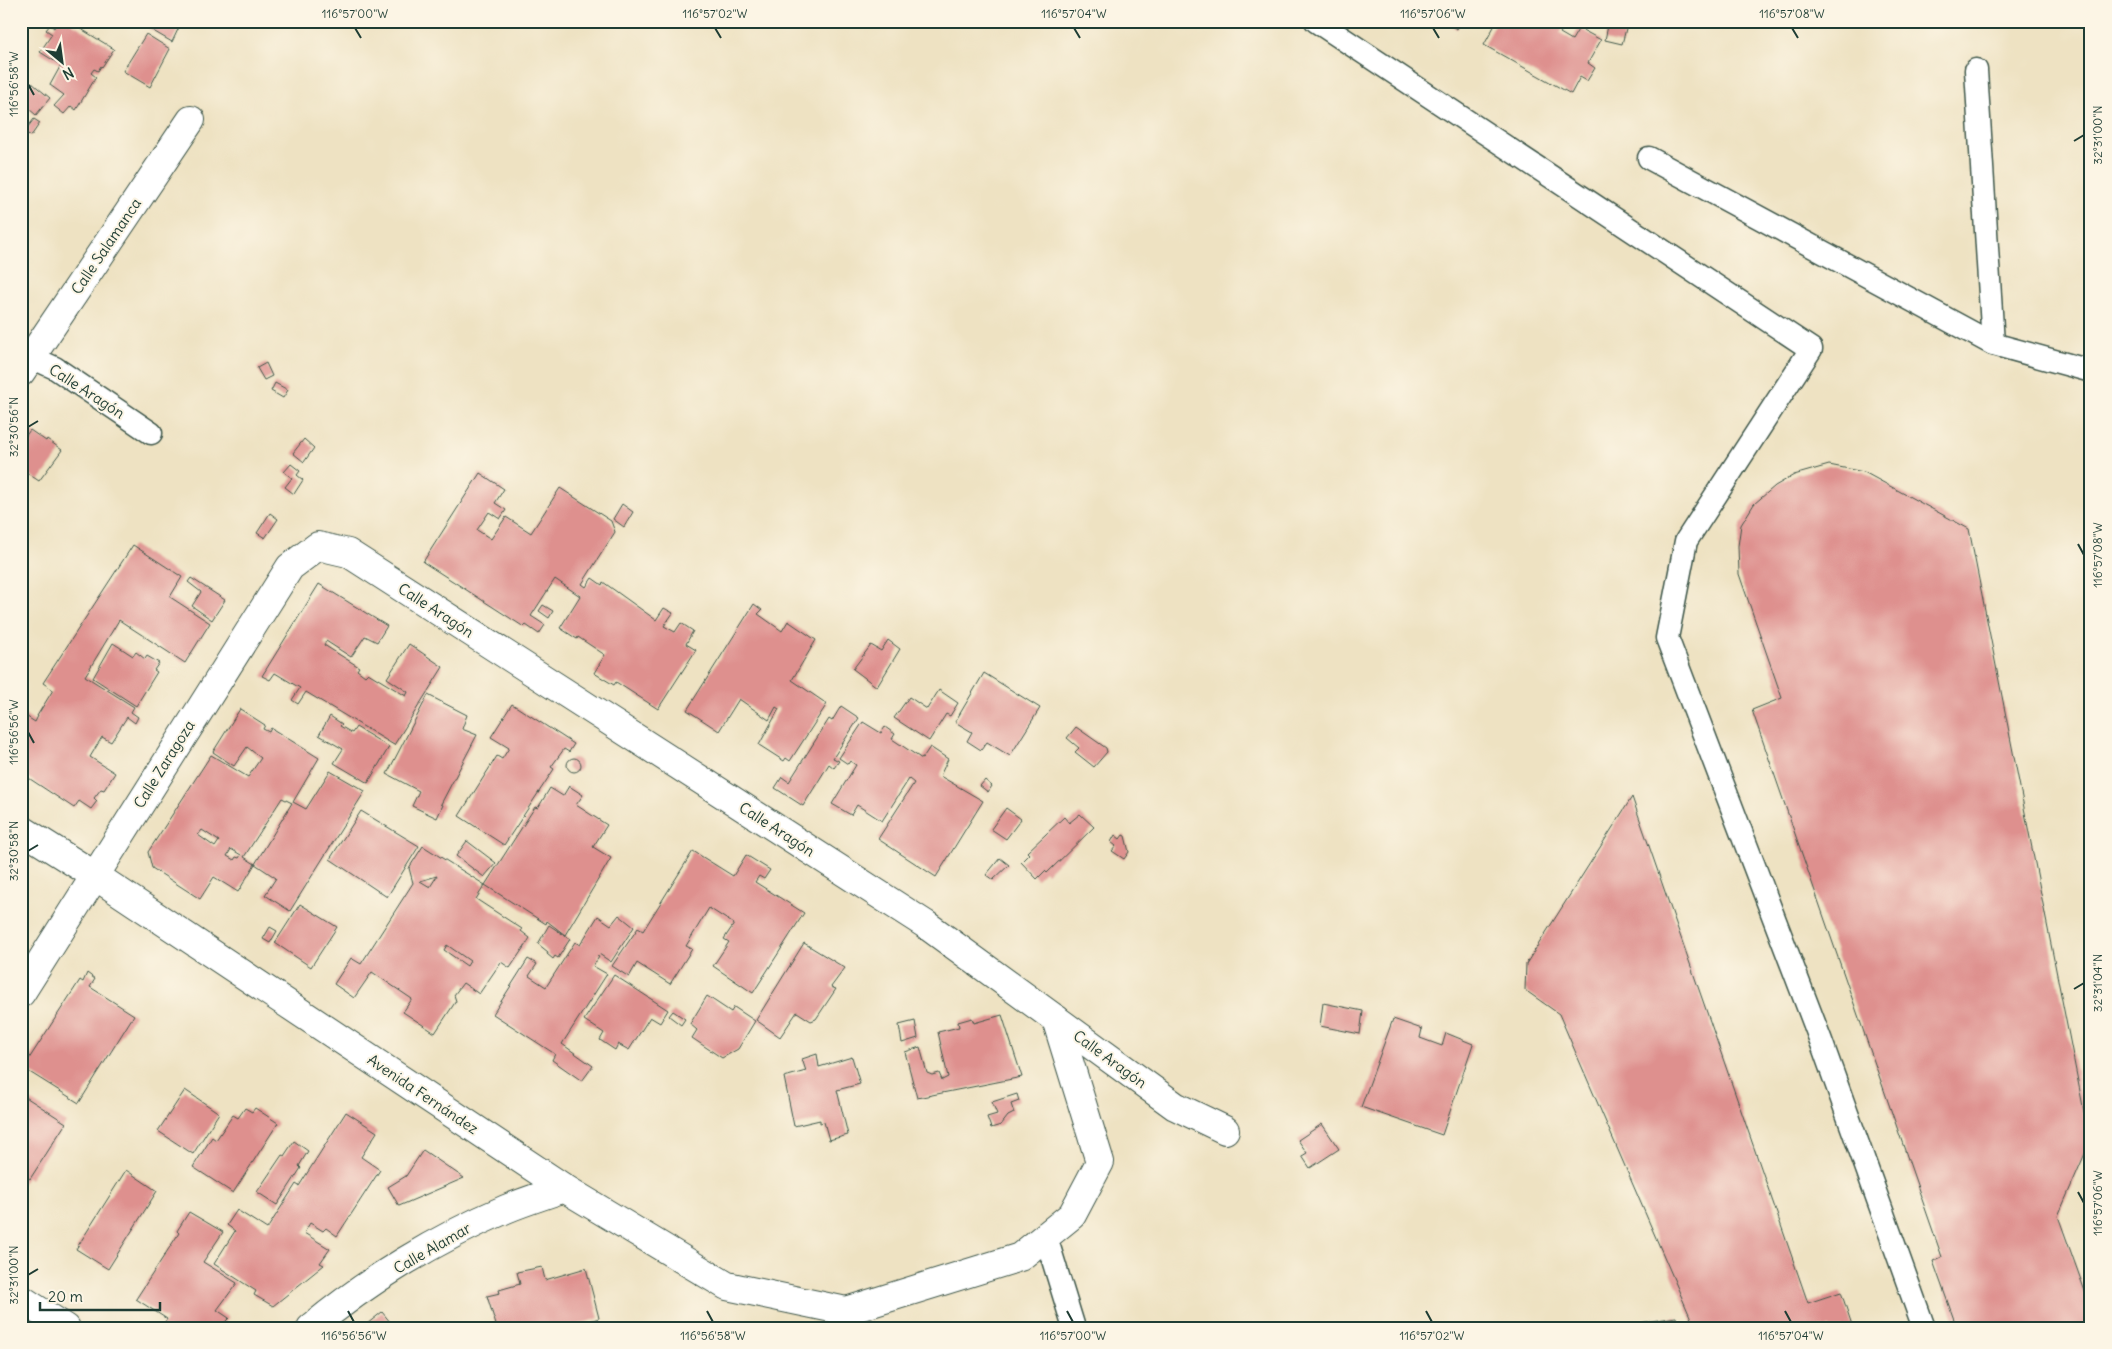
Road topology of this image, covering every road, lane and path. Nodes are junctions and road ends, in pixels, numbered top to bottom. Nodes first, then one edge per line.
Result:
1 (1316, 21) edge
2 (1976, 70) dead end
3 (191, 120) dead end
4 (1649, 158) dead end
5 (1993, 344) junction
6 (24, 360) edge
7 (2091, 371) edge
8 (151, 433) dead end
9 (318, 546) joint
10 (21, 829) edge
11 (94, 875) junction
12 (21, 993) edge
13 (1056, 1019) junction
14 (1225, 1130) dead end
15 (564, 1188) junction
16 (1046, 1236) junction
17 (21, 1299) edge
18 (66, 1328) edge
19 (311, 1328) edge
20 (1074, 1328) edge
21 (1924, 1328) edge

1 - 21 lane
2 - 5 lane
3 - 6 street, Calle Salamanca
4 - 5 lane
5 - 7 lane
6 - 8 lane, Calle Aragón
9 - 11 street, Calle Zaragoza
9 - 13 street, Calle Aragón
10 - 11 street, Avenida Fernández
11 - 12 street, Calle Zaragoza
11 - 15 street, Avenida Fernández
13 - 14 street, Calle Aragón
13 - 16 street
15 - 16 street, Avenida Fernández
15 - 19 street, Calle Alamar
16 - 20 lane
17 - 18 street

